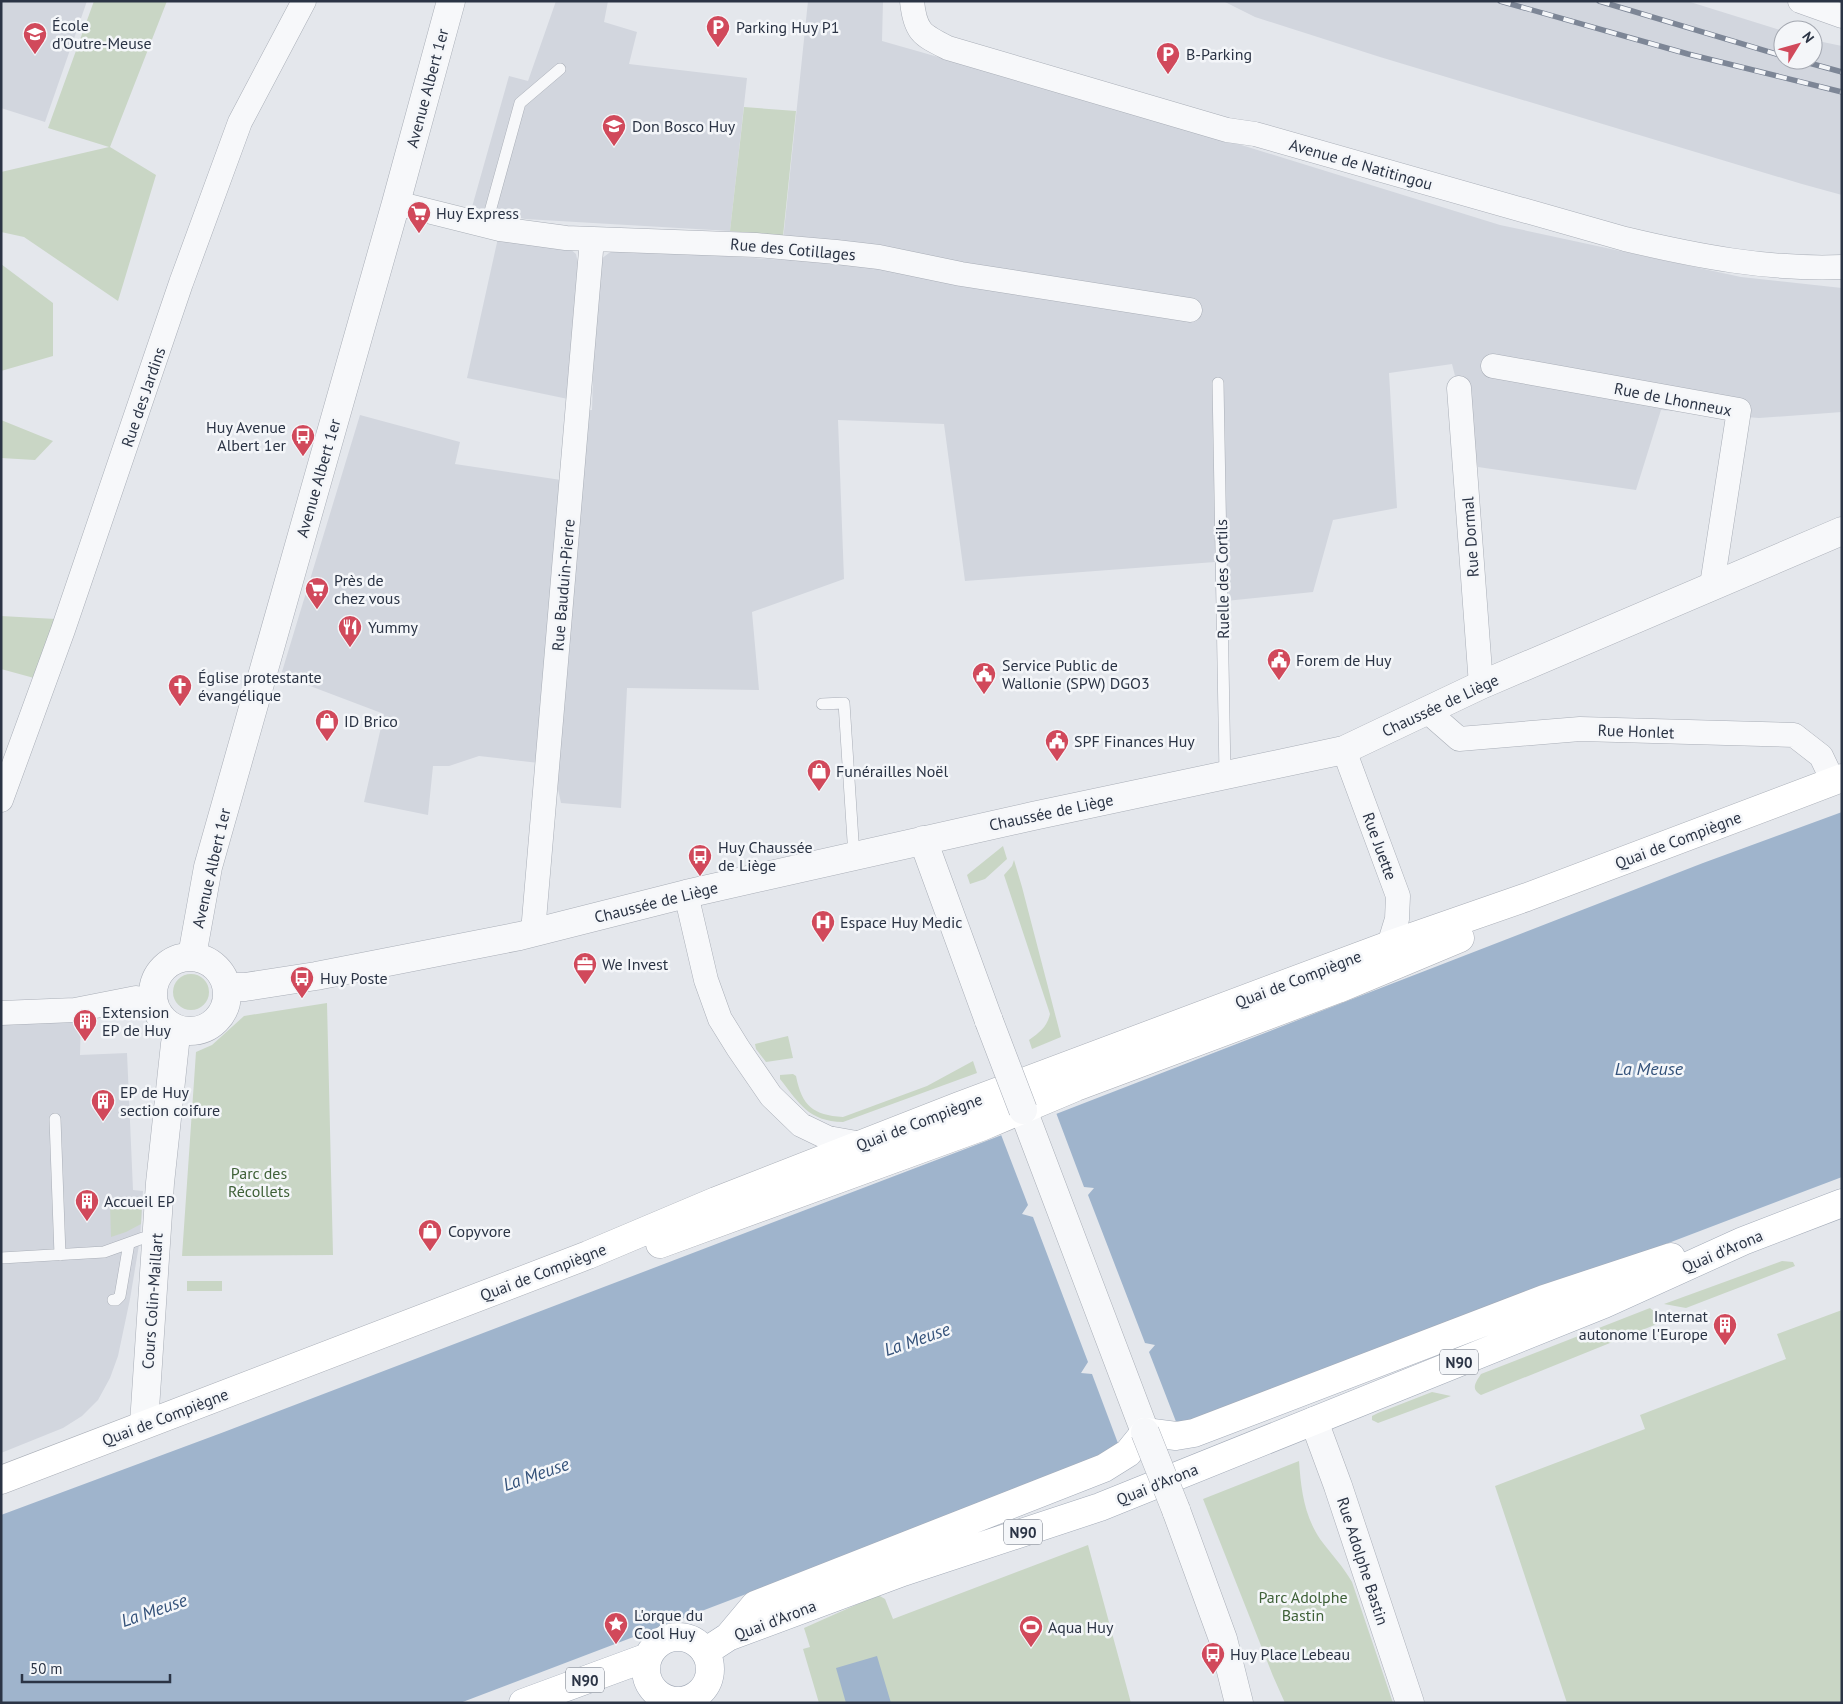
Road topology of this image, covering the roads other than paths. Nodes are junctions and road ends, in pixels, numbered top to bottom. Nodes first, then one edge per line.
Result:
1 (304, 1) edge
2 (451, 1) edge
3 (912, 1) edge
4 (1800, 1) edge
5 (1842, 16) edge
6 (560, 69) dead end
7 (396, 203) junction
8 (486, 226) junction
9 (592, 239) junction
10 (1842, 267) edge
11 (1190, 310) dead end
12 (1493, 366) dead end
13 (1218, 383) dead end
14 (1459, 388) dead end
15 (1842, 530) edge
16 (1712, 585) junction
17 (1481, 685) junction
18 (822, 704) dead end
19 (1427, 711) junction
20 (1344, 750) junction
21 (1225, 774) junction
22 (1838, 780) edge
23 (1, 800) edge
24 (923, 840) junction
25 (854, 856) junction
26 (686, 894) junction
27 (1512, 903) junction
28 (533, 932) junction
29 (1389, 945) junction
30 (192, 956) junction
31 (227, 987) junction
32 (153, 1001) junction
33 (1, 1013) edge
34 (178, 1029) junction
35 (1023, 1110) junction
36 (55, 1119) dead end
37 (862, 1144) junction
38 (1842, 1204) edge
39 (1842, 1224) edge
40 (156, 1238) junction
41 (1743, 1241) junction
42 (129, 1243) junction
43 (60, 1255) junction
44 (588, 1255) junction
45 (1, 1258) edge
46 (113, 1300) dead end
47 (1604, 1304) junction
48 (1314, 1421) junction
49 (144, 1424) junction
50 (1145, 1432) junction
51 (1, 1480) edge
52 (728, 1637) junction
53 (1223, 1639) junction
54 (706, 1652) junction
55 (648, 1657) junction
56 (653, 1690) junction
57 (678, 1702) edge
58 (523, 1703) edge
59 (572, 1703) edge
60 (1239, 1703) edge
61 (1256, 1703) edge
62 (1410, 1703) edge

1 - 23 street, Rue des Jardins
2 - 7 street, Avenue Albert 1er
3 - 10 street, Avenue de Natitingou
4 - 5 street
6 - 8 lane
7 - 8 street, Rue des Cotillages
7 - 30 street, Avenue Albert 1er
8 - 9 street, Rue des Cotillages
9 - 11 street, Rue des Cotillages
9 - 28 street, Rue Bauduin-Pierre
12 - 16 street, Rue de Lhonneux
13 - 21 lane, Ruelle des Cortils
14 - 17 street, Rue Dormal
15 - 16 street, Chaussée de Liège
16 - 17 street, Chaussée de Liège
17 - 19 street, Chaussée de Liège
18 - 25 lane
19 - 20 street, Chaussée de Liège
19 - 22 street, Rue Honlet
20 - 21 street, Chaussée de Liège
20 - 29 street, Rue Juette
21 - 24 street, Chaussée de Liège
22 - 27 main road, Quai de Compiègne
24 - 25 street, Chaussée de Liège
24 - 35 street, bridge
25 - 26 street, Chaussée de Liège
26 - 28 street, Chaussée de Liège
26 - 37 street
27 - 29 main road, Quai de Compiègne
27 - 35 main road
28 - 31 street, Chaussée de Liège
29 - 37 main road, Quai de Compiègne
30 - 31 street
30 - 32 street
31 - 34 street
32 - 33 street
32 - 34 street
34 - 40 street, Cours Colin-Maillart
35 - 44 main road
35 - 50 street
36 - 43 lane
37 - 44 main road, Quai de Compiègne
38 - 41 main road, Quai d'Arona / N90
39 - 47 main road, Quai d'Arona / N90
40 - 42 lane
40 - 49 street, Cours Colin-Maillart
41 - 47 main road, Quai d'Arona / N90
41 - 50 main road
42 - 43 lane
42 - 46 lane
43 - 45 lane
44 - 49 main road, Quai de Compiègne
47 - 48 main road, Quai d'Arona / N90
48 - 52 main road, Quai d'Arona / N90
48 - 62 street, Rue Adolphe Bastin
49 - 51 main road, Quai de Compiègne
50 - 52 main road
50 - 53 street, bridge
52 - 54 main road, Quai d'Arona / N90
53 - 60 street
53 - 61 street
54 - 55 main road, N90
54 - 57 main road, N90
55 - 56 main road
55 - 58 main road, N90
56 - 57 main road, N90
56 - 59 main road, N90

